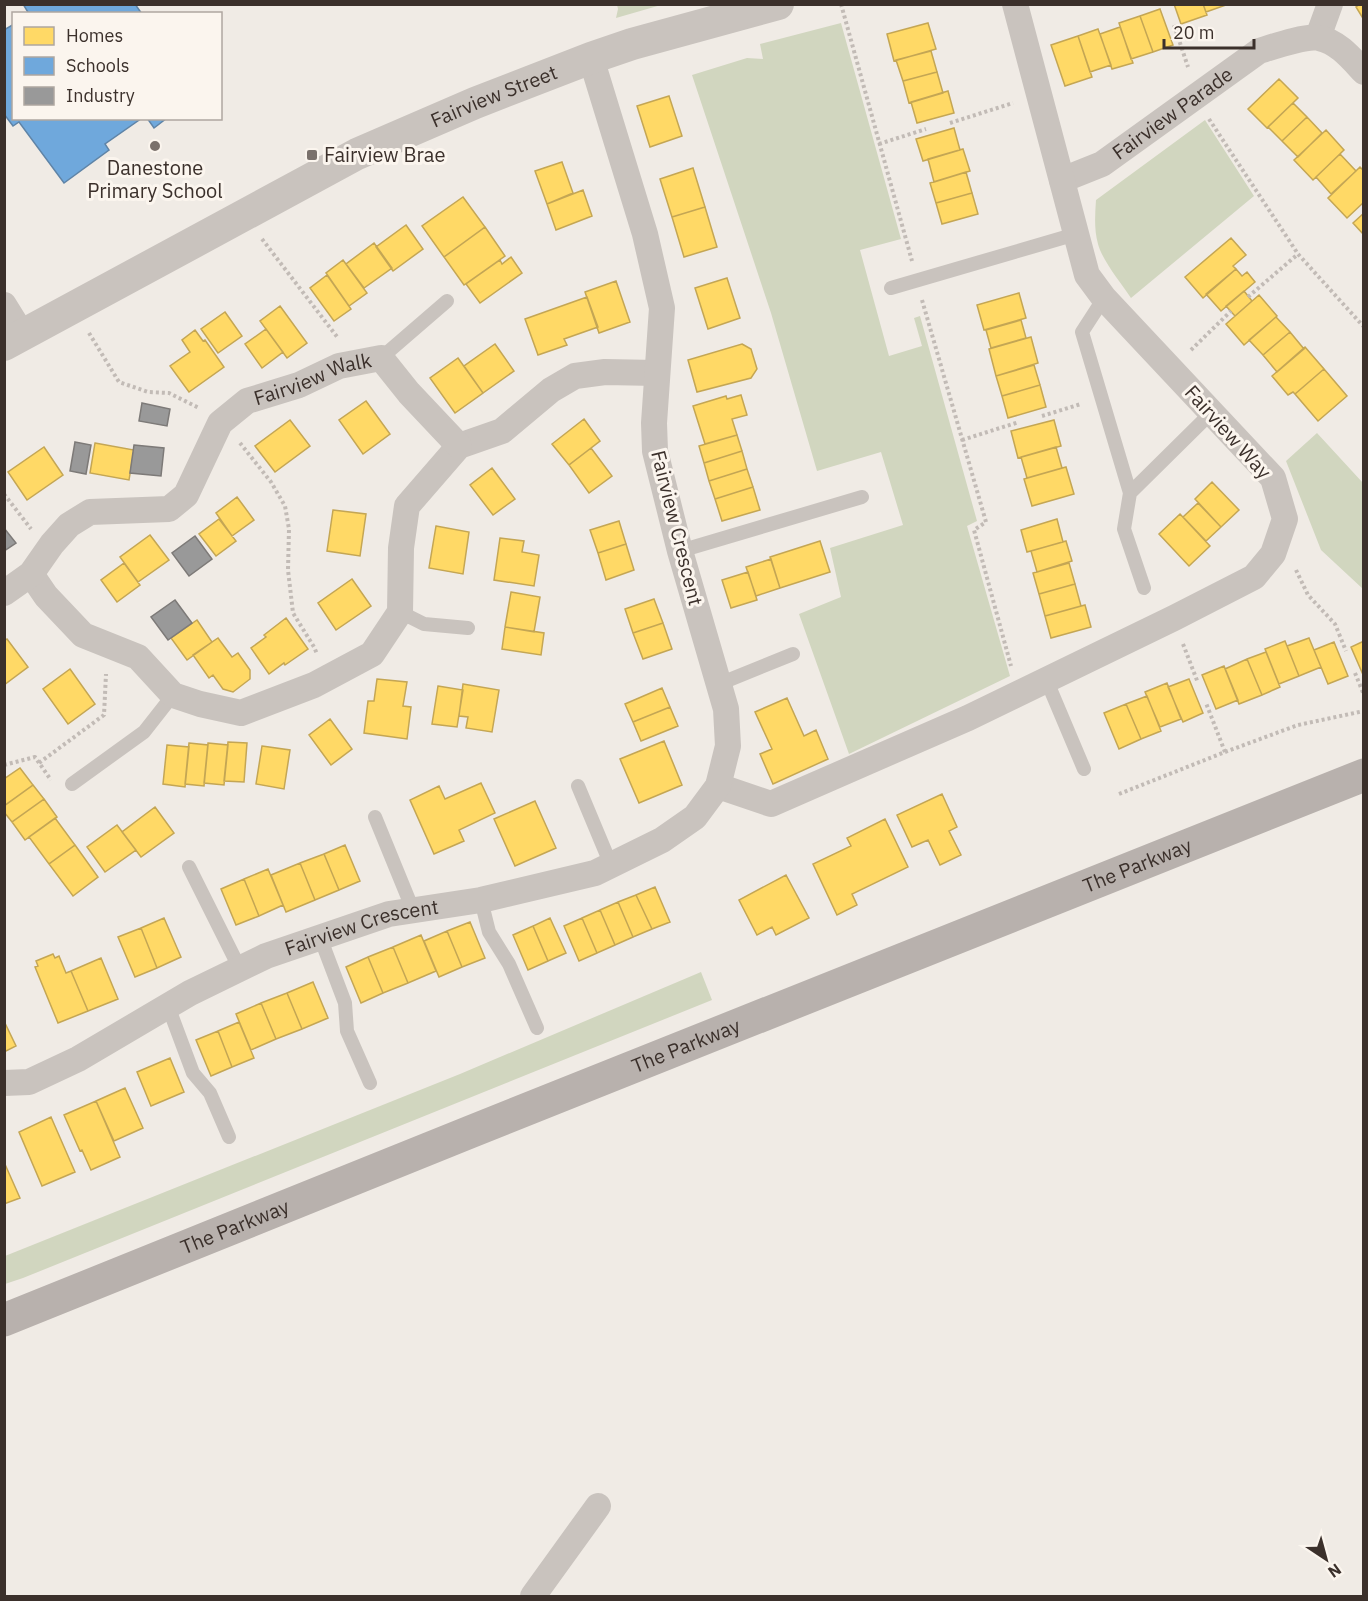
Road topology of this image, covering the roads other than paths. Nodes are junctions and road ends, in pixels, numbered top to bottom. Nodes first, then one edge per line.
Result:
1 (778, 4) edge
2 (1015, 4) edge
3 (1330, 4) edge
4 (1317, 37) junction
5 (591, 58) junction
6 (1364, 72) edge
7 (1062, 180) junction
8 (1076, 234) junction
9 (891, 288) dead end
10 (1104, 298) junction
11 (447, 301) dead end
12 (4, 305) edge
13 (13, 339) edge
14 (381, 358) junction
15 (657, 373) junction
16 (1212, 412) junction
17 (459, 446) junction
18 (1130, 493) junction
19 (862, 497) dead end
20 (680, 551) junction
21 (32, 574) junction
22 (1144, 588) dead end
23 (4, 593) edge
24 (400, 612) junction
25 (468, 628) dead end
26 (793, 654) dead end
27 (1046, 680) junction
28 (719, 684) junction
29 (173, 695) junction
30 (1084, 769) dead end
31 (1360, 780) edge
32 (72, 784) road end
33 (578, 786) dead end
34 (717, 786) junction
35 (375, 817) dead end
36 (611, 865) junction
37 (189, 867) dead end
38 (481, 900) junction
39 (413, 909) junction
40 (320, 937) junction
41 (240, 969) junction
42 (168, 1006) junction
43 (537, 1028) dead end
44 (4, 1083) edge
45 (370, 1083) dead end
46 (229, 1137) dead end
47 (6, 1320) edge
48 (598, 1506) dead end
49 (533, 1596) edge

1 - 5 street, Fairview Street
2 - 7 street, Fairview Way
3 - 4 street
4 - 6 street
4 - 7 street, Fairview Parade
5 - 13 street, Fairview Street
5 - 15 street, Fairview Crescent
7 - 8 street, Fairview Way
8 - 9 lane
8 - 10 street, Fairview Way
10 - 16 street, Fairview Way
10 - 18 lane
11 - 14 lane
12 - 13 street
14 - 17 street, Fairview Walk
14 - 21 street, Fairview Walk
15 - 17 street
15 - 20 street, Fairview Crescent
16 - 18 lane
16 - 27 street, Fairview Way
17 - 24 street
18 - 22 lane
19 - 20 lane
20 - 28 street, Fairview Crescent
21 - 23 street, Fairview Walk
21 - 29 street
24 - 25 lane
24 - 29 street
26 - 28 lane
27 - 30 lane
27 - 34 street, Fairview Way
28 - 34 street, Fairview Crescent
29 - 32 lane
31 - 47 main road, The Parkway
33 - 36 lane
34 - 36 street, Fairview Crescent
35 - 39 lane
36 - 38 street, Fairview Crescent
37 - 41 lane
38 - 39 street, Fairview Crescent
38 - 43 lane
39 - 40 street, Fairview Crescent
40 - 41 street, Fairview Crescent
40 - 45 lane
41 - 42 street, Fairview Crescent
42 - 44 street, Fairview Crescent
42 - 46 lane
48 - 49 street

